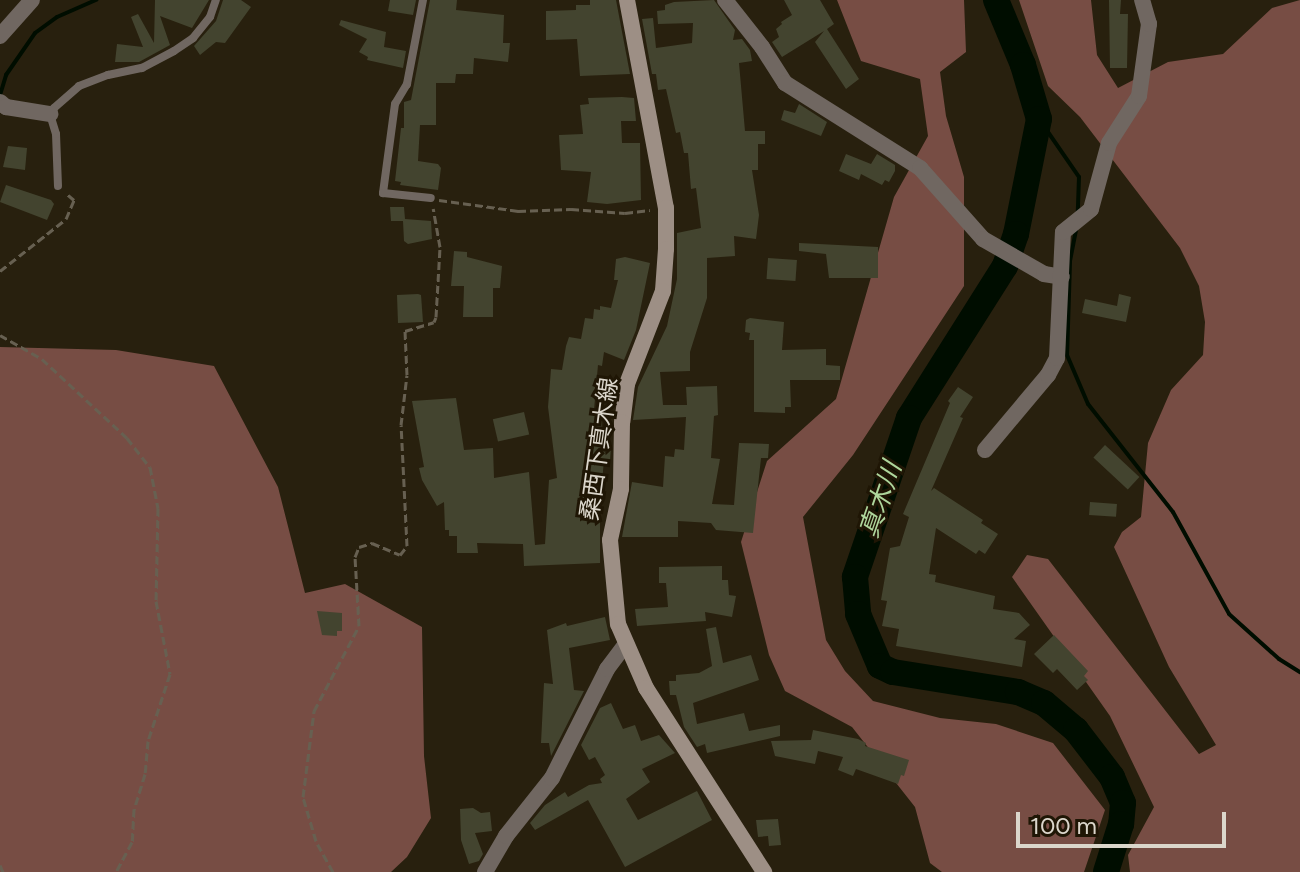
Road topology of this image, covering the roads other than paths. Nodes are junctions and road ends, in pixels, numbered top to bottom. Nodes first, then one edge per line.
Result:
1 (32, 0) edge
2 (216, 0) edge
3 (423, 0) edge
4 (627, 0) edge
5 (725, 0) edge
6 (1142, 0) edge
7 (0, 36) edge
8 (0, 102) edge
9 (50, 114) junction
10 (58, 186) road end
11 (431, 198) road end
12 (1062, 277) junction
13 (985, 450) dead end
14 (625, 645) junction
15 (485, 872) edge
16 (764, 872) edge

1 - 7 street
2 - 9 lane
3 - 11 lane
4 - 14 main road, 桑西下真木線
5 - 12 street
6 - 12 street
8 - 9 street
9 - 10 lane
12 - 13 street
14 - 15 street
14 - 16 main road, 桑西下真木線

